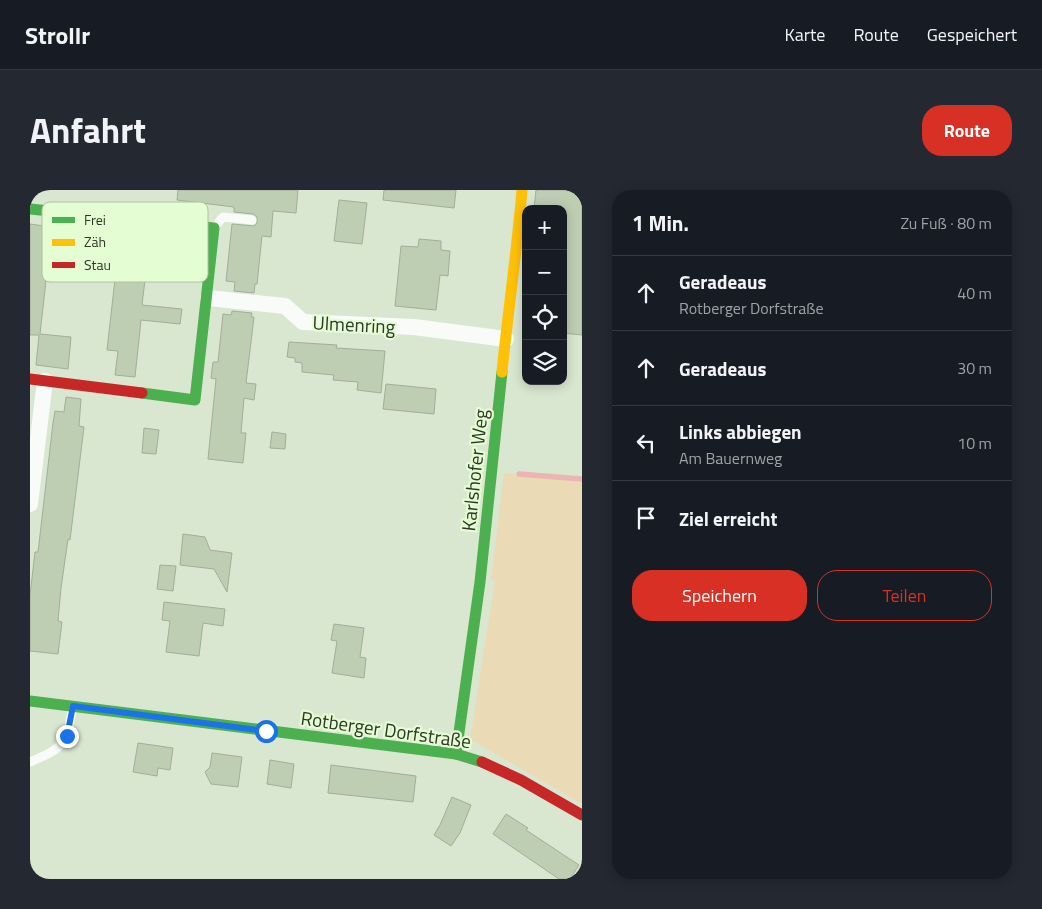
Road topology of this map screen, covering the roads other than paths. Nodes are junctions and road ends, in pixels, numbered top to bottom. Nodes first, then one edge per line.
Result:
1 (522, 190) edge
2 (252, 220) dead end
3 (208, 227) edge
4 (214, 228) junction
5 (208, 298) junction
6 (506, 339) junction
7 (38, 380) edge
8 (30, 504) edge
9 (30, 701) edge
10 (73, 706) junction
11 (456, 754) junction
12 (30, 762) edge
13 (582, 815) edge

1 - 6 street, Karlshofer Weg
2 - 4 lane
3 - 4 street
4 - 5 street
5 - 6 street, Ulmenring
5 - 7 street
6 - 11 street, Karlshofer Weg
7 - 8 street
9 - 10 street, Rotberger Dorfstraße
10 - 11 street, Rotberger Dorfstraße
10 - 12 lane
11 - 13 street, Rotberger Dorfstraße

